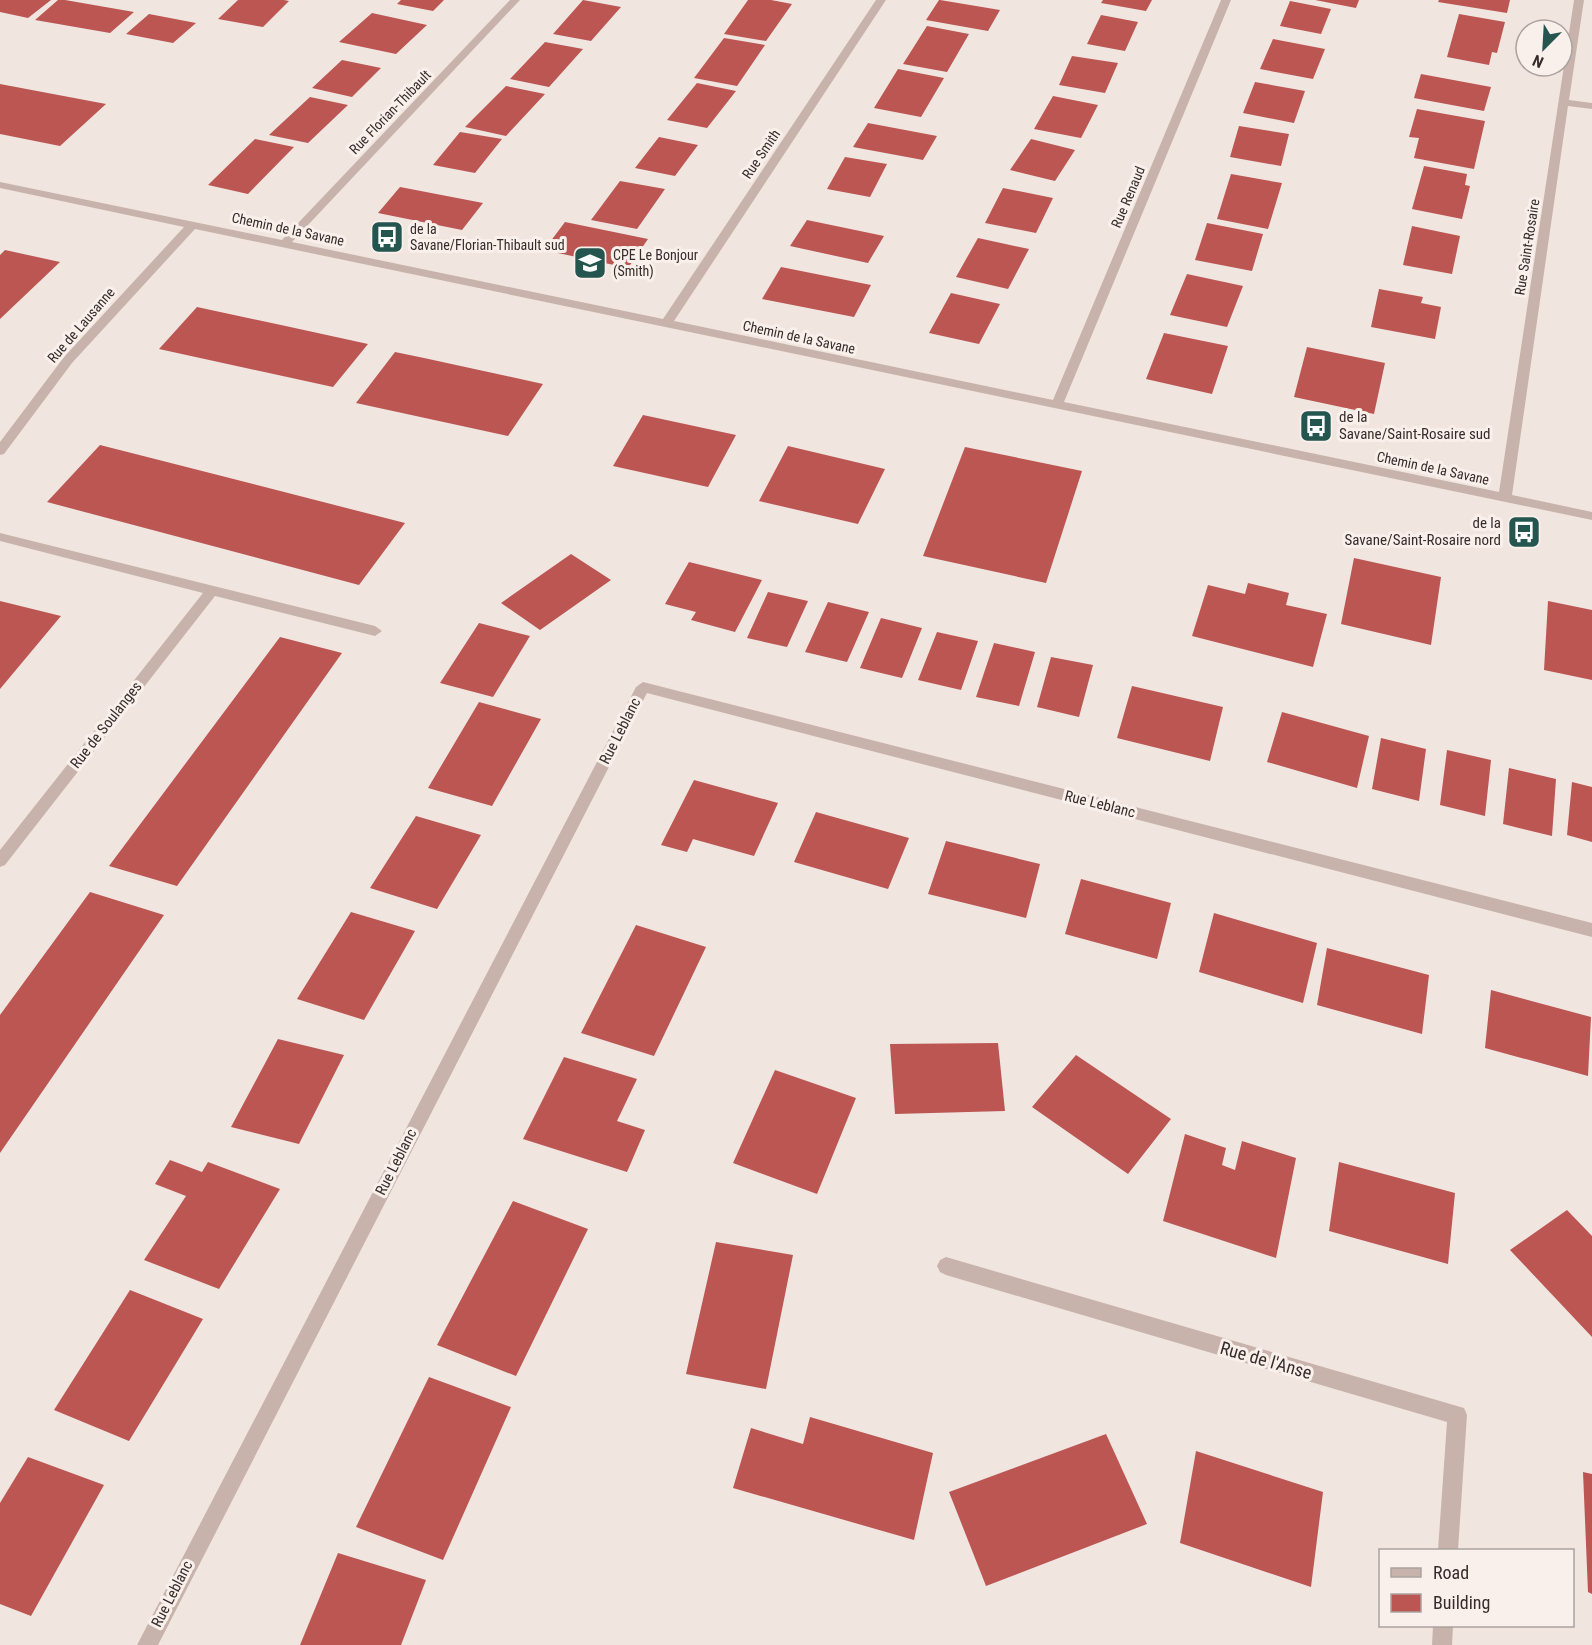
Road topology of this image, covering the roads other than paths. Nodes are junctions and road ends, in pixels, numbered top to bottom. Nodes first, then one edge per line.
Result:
1 (515, 0) edge
2 (881, 0) edge
3 (1226, 0) edge
4 (1579, 0) edge
5 (1564, 102) junction
6 (1592, 106) edge
7 (0, 185) edge
8 (192, 225) junction
9 (284, 244) junction
10 (666, 324) junction
11 (1057, 405) junction
12 (0, 451) edge
13 (1505, 498) junction
14 (1592, 516) edge
15 (0, 537) edge
16 (212, 590) junction
17 (375, 631) dead end
18 (0, 861) edge
19 (1592, 930) edge
20 (946, 1266) dead end
21 (1448, 1549) edge
22 (1443, 1627) edge
23 (147, 1645) edge
24 (1442, 1645) edge

1 - 9 street, Rue Florian-Thibault
2 - 10 street, Rue Smith
3 - 11 street, Rue Renaud
4 - 5 street, Rue Saint-Rosaire
5 - 6 street
5 - 13 street, Rue Saint-Rosaire
7 - 8 street, Chemin de la Savane
8 - 9 street, Chemin de la Savane
8 - 12 street, Rue de Lausanne
9 - 10 street, Chemin de la Savane
10 - 11 street, Chemin de la Savane
11 - 13 street, Chemin de la Savane
13 - 14 street, Chemin de la Savane
15 - 16 street
16 - 17 street
16 - 18 street, Rue de Soulanges
19 - 23 street, Rue Leblanc
20 - 21 street, Rue de l'Anse
22 - 24 street

